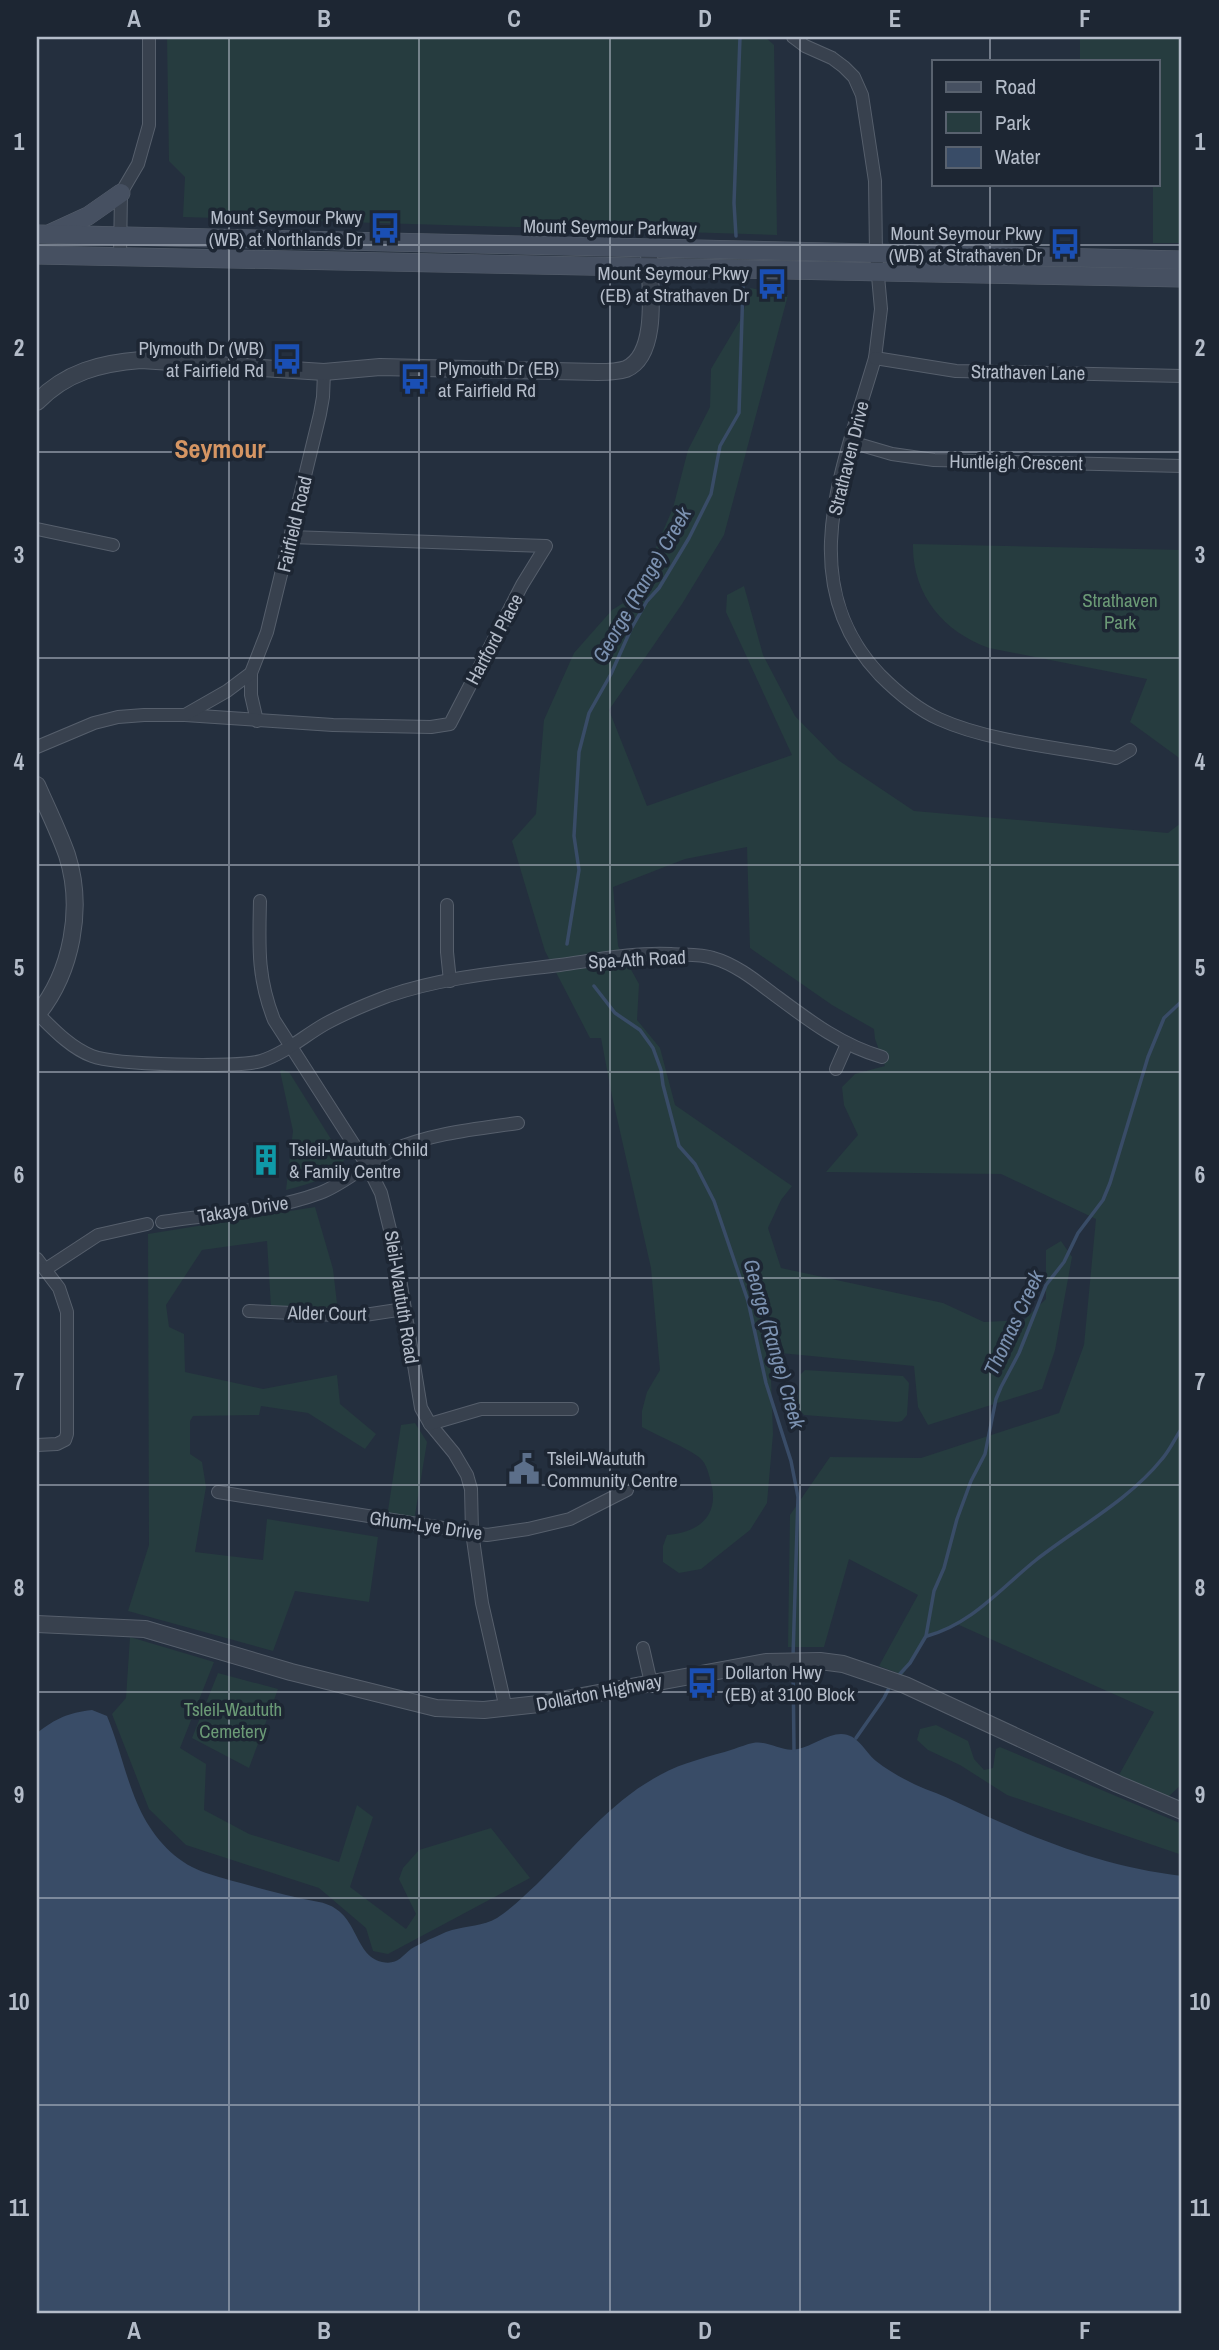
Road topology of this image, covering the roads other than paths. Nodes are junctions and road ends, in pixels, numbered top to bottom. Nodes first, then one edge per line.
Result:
1 (149, 37) edge
2 (793, 37) edge
3 (121, 193) junction
4 (42, 234) edge
5 (120, 236) junction
6 (649, 249) junction
7 (37, 255) edge
8 (120, 257) junction
9 (1182, 260) edge
10 (877, 263) junction
11 (649, 269) junction
12 (1182, 278) edge
13 (875, 358) junction
14 (324, 372) junction
15 (1182, 376) edge
16 (37, 402) edge
17 (851, 442) junction
18 (1182, 466) edge
19 (37, 528) edge
20 (291, 537) junction
21 (113, 545) dead end
22 (251, 673) junction
23 (185, 715) junction
24 (257, 721) junction
25 (37, 747) edge
26 (1130, 750) dead end
27 (37, 785) edge
28 (260, 901) dead end
29 (447, 905) dead end
30 (450, 981) junction
31 (37, 1015) edge
32 (847, 1044) junction
33 (290, 1046) junction
34 (882, 1057) dead end
35 (836, 1069) dead end
36 (518, 1123) dead end
37 (367, 1165) junction
38 (162, 1222) dead end
39 (147, 1224) dead end
40 (41, 1264) edge
41 (404, 1309) junction
42 (248, 1311) dead end
43 (572, 1409) dead end
44 (429, 1424) junction
45 (37, 1445) edge
46 (627, 1490) dead end
47 (218, 1492) dead end
48 (472, 1532) junction
49 (37, 1624) edge
50 (643, 1648) dead end
51 (651, 1683) junction
52 (506, 1709) junction
53 (1182, 1811) edge

1 - 3 street
2 - 10 street, Strathaven Drive
3 - 4 main road
3 - 5 street
4 - 5 main road, Mount Seymour Parkway
5 - 6 main road, Mount Seymour Parkway
5 - 8 street
6 - 10 main road, Mount Seymour Parkway
6 - 11 street
7 - 8 main road, Mount Seymour Parkway
8 - 11 main road, Mount Seymour Parkway
9 - 10 main road, Mount Seymour Parkway
10 - 11 main road, Mount Seymour Parkway
10 - 12 main road, Mount Seymour Parkway
10 - 13 street, Strathaven Drive
11 - 14 street
13 - 15 street, Strathaven Lane
13 - 17 street, Strathaven Drive
14 - 16 street
14 - 20 street, Fairfield Road
17 - 18 street, Huntleigh Crescent
17 - 26 street, Strathaven Drive
19 - 21 street
20 - 22 street, Fairfield Road
20 - 24 street, Hartford Place
22 - 23 street
22 - 24 street, Fairfield Road
23 - 24 street, Hartford Place
23 - 25 street
27 - 31 street
28 - 33 street, Sleil-Waututh Road
29 - 30 street
30 - 32 street, Spa-Ath Road
30 - 33 street, Spa-Ath Road
31 - 33 street, Spa-Ath Road
32 - 34 street, Spa-Ath Road
32 - 35 street
33 - 37 street, Sleil-Waututh Road
36 - 37 street, Takaya Drive
37 - 38 street, Takaya Drive
37 - 41 street, Sleil-Waututh Road
39 - 40 street
40 - 45 street
41 - 42 street, Alder Court
41 - 44 street, Sleil-Waututh Road
43 - 44 street
44 - 48 street, Sleil-Waututh Road
46 - 48 street, Ghum-Lye Drive
47 - 48 street, Ghum-Lye Drive
48 - 52 street, Sleil-Waututh Road
49 - 52 street, Dollarton Highway
50 - 51 street
51 - 52 street, Dollarton Highway
51 - 53 street, Dollarton Highway

